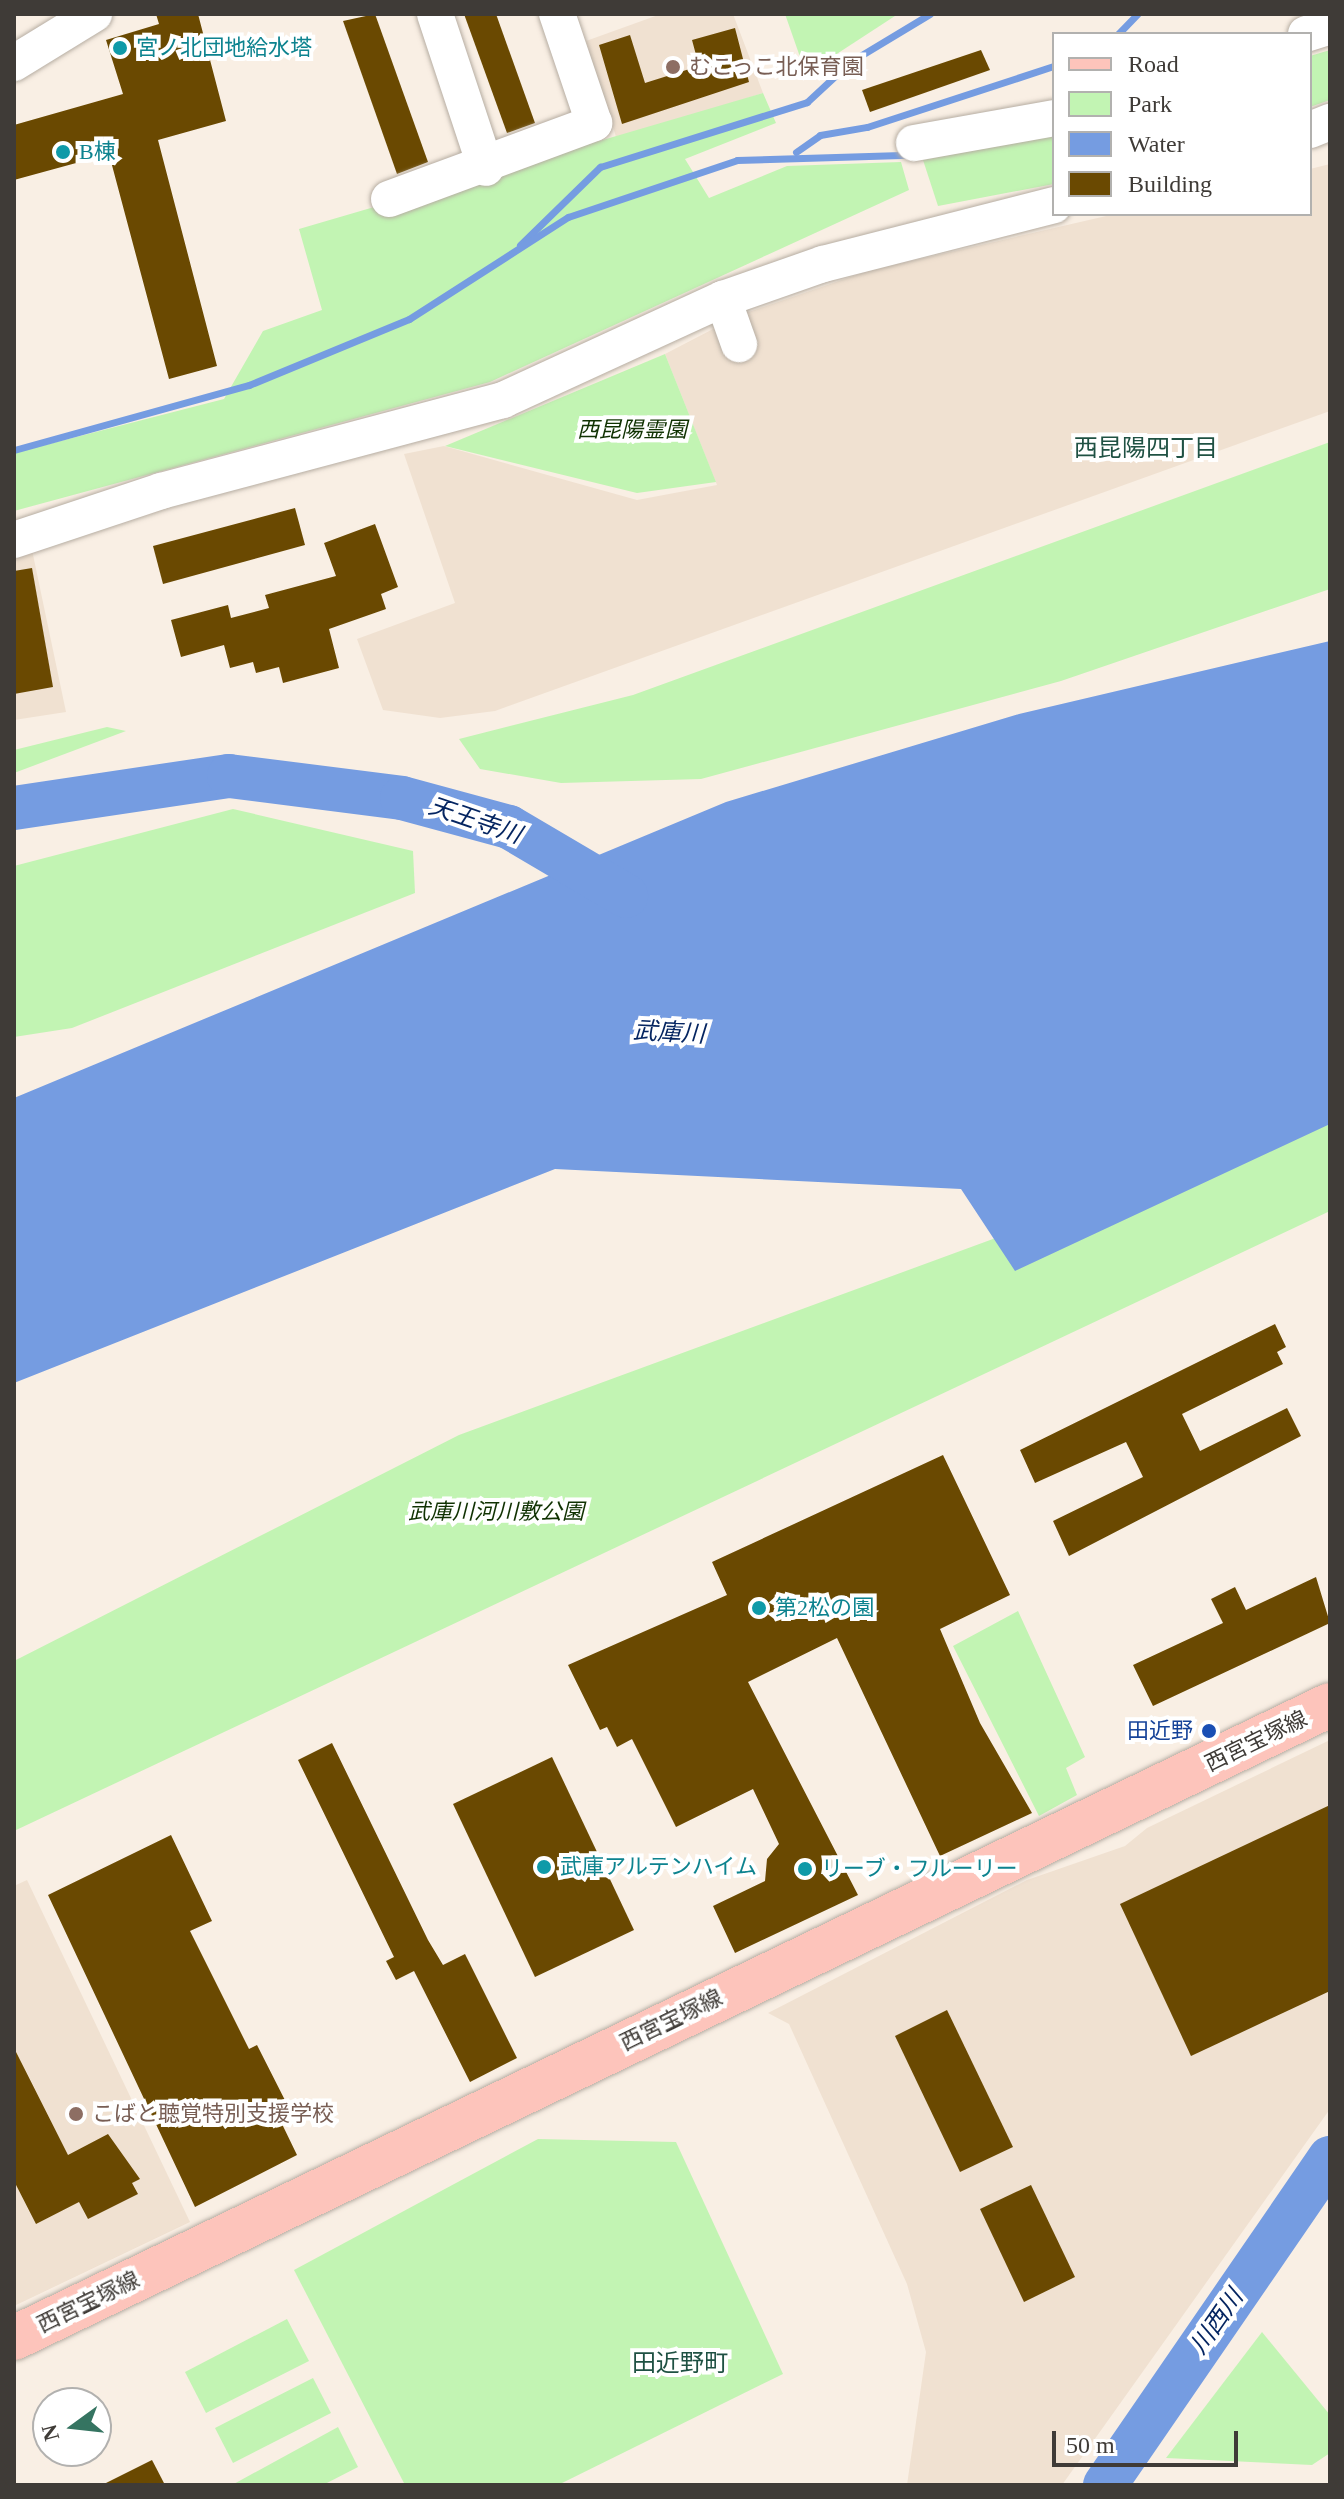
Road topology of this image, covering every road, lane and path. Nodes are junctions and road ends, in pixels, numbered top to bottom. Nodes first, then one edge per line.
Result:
1 (435, 14) edge
2 (557, 14) edge
3 (83, 17) edge
4 (14, 63) edge
5 (1052, 118) edge
6 (914, 143) dead end
7 (486, 168) junction
8 (389, 199) dead end
9 (1052, 206) edge
10 (723, 299) junction
11 (739, 344) dead end
12 (14, 540) edge
13 (1330, 1705) edge
14 (14, 2338) edge

1 - 7 street
2 - 7 street
3 - 4 street
5 - 6 street
7 - 8 street
9 - 10 street
10 - 11 street
10 - 12 street
13 - 14 main road, 西宮宝塚線

